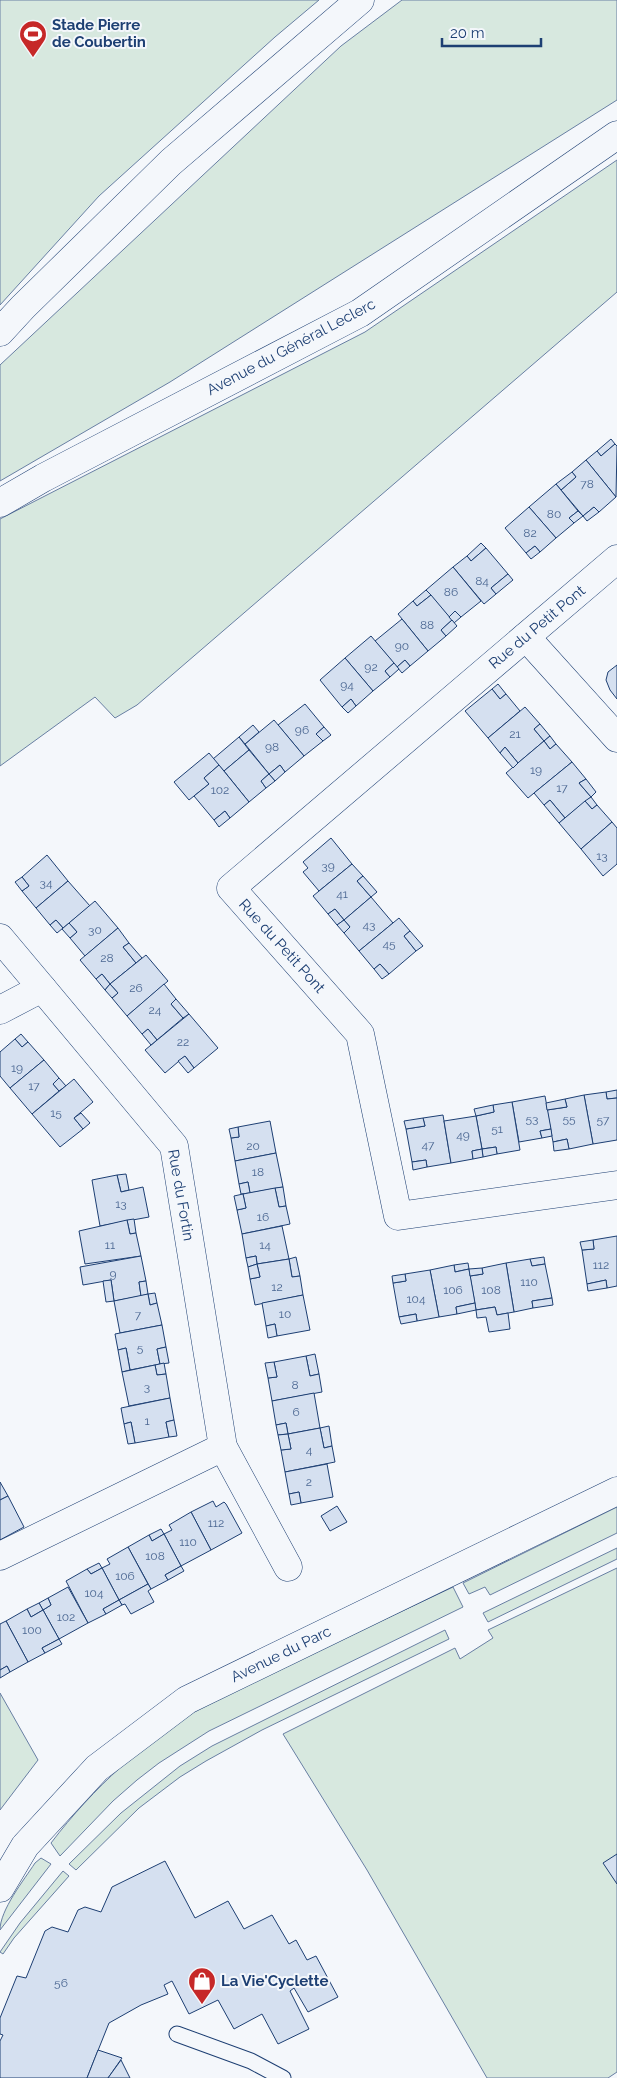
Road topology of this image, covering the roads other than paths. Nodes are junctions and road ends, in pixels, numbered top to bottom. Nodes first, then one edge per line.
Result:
1 (360, 0) edge
2 (617, 135) edge
3 (0, 332) edge
4 (0, 503) edge
5 (617, 559) edge
6 (526, 637) junction
7 (617, 738) edge
8 (0, 938) edge
9 (42, 988) junction
10 (0, 1010) edge
11 (617, 1185) edge
12 (223, 1446) junction
13 (617, 1491) edge
14 (0, 1556) edge
15 (288, 1567) dead end
16 (0, 1888) edge
17 (177, 2034) dead end
18 (283, 2078) edge

1 - 3 street
2 - 4 street, Avenue du Général Leclerc
5 - 6 street, Rue du Petit Pont
6 - 7 street
6 - 11 street, Rue du Petit Pont
8 - 9 street, Rue du Fortin
9 - 10 street
9 - 12 street, Rue du Fortin
12 - 14 street
12 - 15 street, Rue du Fortin
13 - 16 street, Avenue du Parc
17 - 18 lane

